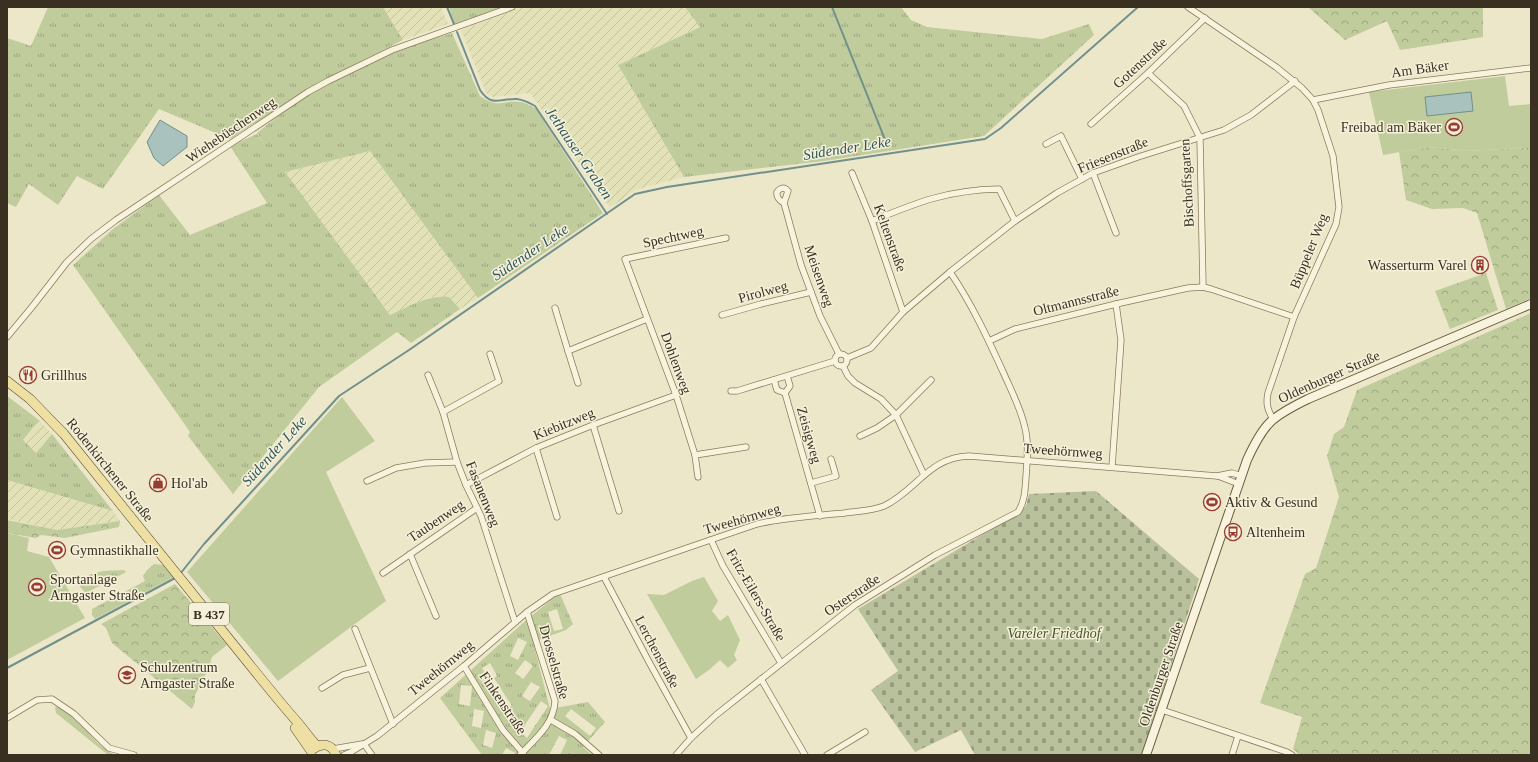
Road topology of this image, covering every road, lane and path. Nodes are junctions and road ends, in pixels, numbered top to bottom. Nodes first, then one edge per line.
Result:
1 (512, 7) edge
2 (1188, 7) edge
3 (1204, 18) junction
4 (1531, 68) edge
5 (1148, 73) junction
6 (1295, 81) junction
7 (1313, 100) junction
8 (1091, 124) dead end
9 (1200, 138) junction
10 (1046, 144) dead end
11 (852, 173) dead end
12 (1093, 174) junction
13 (1082, 179) junction
14 (784, 203) dead end
15 (872, 221) junction
16 (1015, 221) junction
17 (1116, 232) dead end
18 (726, 238) dead end
19 (625, 259) joint
20 (950, 272) junction
21 (1203, 287) junction
22 (810, 292) junction
23 (1116, 304) junction
24 (1531, 304) edge
25 (555, 308) dead end
26 (903, 312) junction
27 (722, 315) dead end
28 (1294, 317) junction
29 (647, 318) junction
30 (7, 337) edge
31 (989, 341) junction
32 (568, 351) junction
33 (490, 354) dead end
34 (839, 354) junction
35 (847, 358) junction
36 (835, 361) junction
37 (843, 366) junction
38 (428, 375) dead end
39 (787, 376) junction
40 (774, 380) junction
41 (931, 380) dead end
42 (7, 381) edge
43 (578, 383) dead end
44 (730, 391) dead end
45 (785, 393) junction
46 (676, 395) junction
47 (443, 412) junction
48 (896, 415) junction
49 (1273, 419) junction
50 (593, 425) junction
51 (860, 436) dead end
52 (746, 447) dead end
53 (536, 448) junction
54 (694, 455) junction
55 (831, 459) dead end
56 (1027, 461) junction
57 (457, 462) junction
58 (1112, 467) junction
59 (924, 475) junction
60 (698, 476) dead end
61 (1241, 480) junction
62 (367, 481) dead end
63 (811, 483) junction
64 (466, 485) junction
65 (477, 508) junction
66 (619, 511) dead end
67 (820, 516) junction
68 (557, 517) dead end
69 (711, 540) junction
70 (410, 554) junction
71 (383, 573) dead end
72 (604, 577) junction
73 (527, 612) junction
74 (436, 616) dead end
75 (514, 622) junction
76 (355, 629) dead end
77 (781, 662) junction
78 (464, 666) junction
79 (370, 668) junction
80 (761, 679) junction
81 (322, 688) dead end
82 (1162, 710) junction
83 (7, 718) edge
84 (551, 720) junction
85 (393, 724) junction
86 (865, 732) dead end
87 (1238, 736) junction
88 (691, 738) junction
89 (364, 744) junction
90 (312, 751) edge
91 (334, 752) edge
92 (522, 754) edge
93 (134, 755) edge
94 (344, 755) edge
95 (372, 755) edge
96 (599, 755) edge
97 (676, 755) edge
98 (805, 755) edge
99 (827, 755) edge
100 (1146, 755) edge
101 (1232, 755) edge
102 (1292, 755) edge

1 - 30 street, Wiehebüschenweg
2 - 3 street, Büppeler Weg
3 - 5 street, Gotenstraße
3 - 6 street, Büppeler Weg
4 - 7 street, Am Bäker
5 - 8 street, Gotenstraße
5 - 9 street, Bischoffsgarten
6 - 7 street, Büppeler Weg
6 - 9 street, Friesenstraße
7 - 28 street, Büppeler Weg
9 - 12 street, Friesenstraße
9 - 21 street, Bischoffsgarten
10 - 13 street
11 - 15 street, Keltenstraße
12 - 13 street, Friesenstraße
12 - 17 street
13 - 16 street, Friesenstraße
14 - 22 street, Meisenweg
15 - 16 street
15 - 26 street, Keltenstraße
16 - 20 street, Friesenstraße
18 - 19 street, Spechtweg
19 - 29 street, Dohlenweg
20 - 26 street, Friesenstraße
20 - 31 street
21 - 23 street, Oltmannsstraße
21 - 28 street, Oltmannsstraße
22 - 27 street, Pirolweg
22 - 34 street, Meisenweg
23 - 31 street, Oltmannsstraße
23 - 58 street
24 - 49 main road, Oldenburger Straße
25 - 32 street
26 - 35 street, Friesenstraße
28 - 49 street, Büppeler Weg
29 - 32 street
29 - 46 street, Dohlenweg
31 - 56 street
32 - 43 street
33 - 47 street
34 - 35 street
34 - 36 street
35 - 37 street
36 - 37 street
36 - 39 street
37 - 48 street
38 - 47 street, Fasanenweg
39 - 40 street
39 - 45 street, Zeisigweg
40 - 44 street
40 - 45 street, Zeisigweg
41 - 48 street
42 - 90 main road, Rodenkirchener Straße / B 437
45 - 63 street, Zeisigweg
46 - 50 street, Kiebitzweg
46 - 54 street, Dohlenweg
47 - 57 street, Fasanenweg
48 - 51 street
48 - 59 street
49 - 61 main road, Oldenburger Straße
50 - 53 street, Kiebitzweg
50 - 66 street
52 - 54 street
53 - 64 street, Kiebitzweg
53 - 68 street
54 - 60 street, Dohlenweg
55 - 63 street, Zeisigweg
56 - 58 street, Tweehörnweg
56 - 59 street, Tweehörnweg
56 - 77 street, Osterstraße
57 - 62 street
57 - 64 street, Fasanenweg
58 - 61 street, Tweehörnweg
59 - 67 street, Tweehörnweg
61 - 82 main road, Oldenburger Straße
63 - 67 street, Zeisigweg
64 - 65 street, Fasanenweg
65 - 70 street, Taubenweg
65 - 75 street, Fasanenweg
67 - 69 street, Tweehörnweg
69 - 72 street, Tweehörnweg
69 - 77 street, Fritz-Eilers-Straße
70 - 71 street, Taubenweg
70 - 74 street, Taubenweg
72 - 73 street, Tweehörnweg
72 - 88 street, Lerchenstraße
73 - 75 street, Tweehörnweg
73 - 84 street, Drosselstraße
75 - 78 street, Tweehörnweg
76 - 79 street
77 - 80 street, Osterstraße
78 - 85 street, Tweehörnweg
78 - 92 street, Finkenstraße
79 - 81 street
79 - 85 street
80 - 88 street, Osterstraße
80 - 98 street
82 - 87 street
82 - 100 main road, Oldenburger Straße
83 - 93 street
84 - 92 street, Drosselstraße
84 - 96 street
85 - 89 street, Tweehörnweg
86 - 99 street
87 - 101 street
87 - 102 street
88 - 97 street, Osterstraße
89 - 91 street, Tweehörnweg
89 - 94 street, Tweehörnweg
89 - 95 street
90 - 91 main road

